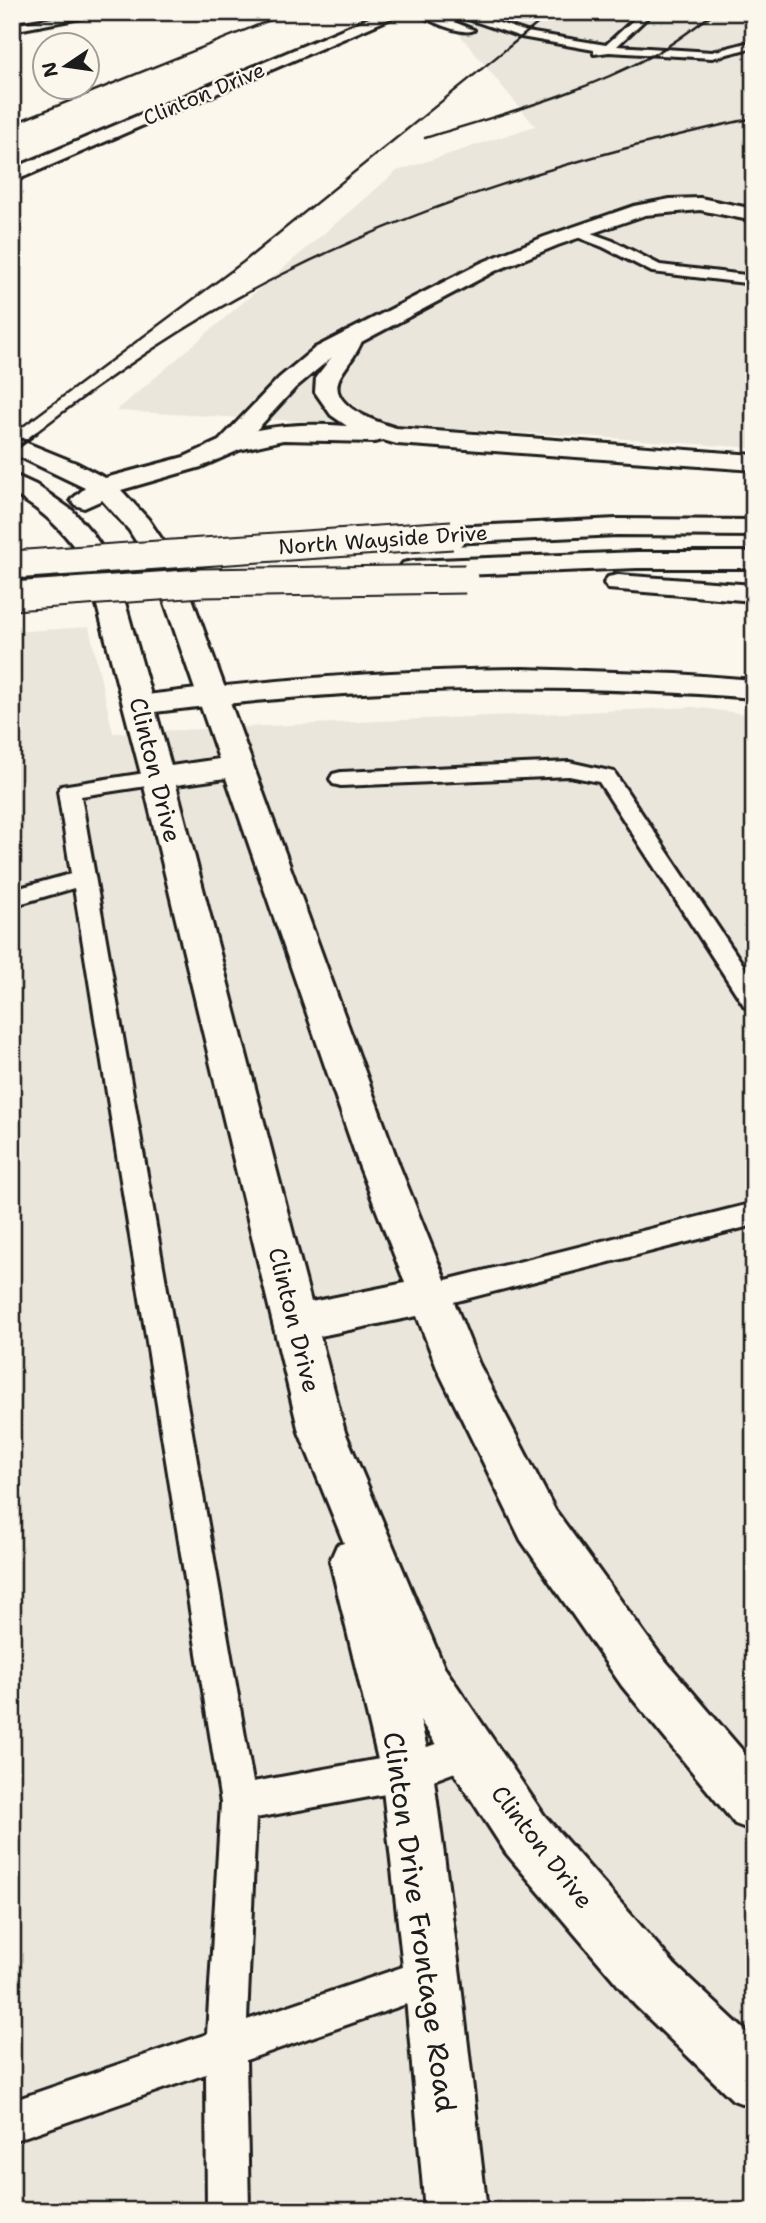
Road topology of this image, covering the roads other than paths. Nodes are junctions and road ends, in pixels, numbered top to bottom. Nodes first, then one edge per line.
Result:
1 (107, 12) edge
2 (357, 12) edge
3 (397, 12) edge
4 (423, 12) edge
5 (453, 12) edge
6 (648, 12) edge
7 (12, 28) edge
8 (488, 36) dead end
9 (284, 41) dead end
10 (754, 44) edge
11 (608, 49) junction
12 (712, 55) junction
13 (754, 56) edge
14 (578, 57) dead end
15 (12, 176) edge
16 (754, 215) edge
17 (577, 232) junction
18 (754, 280) edge
19 (352, 338) junction
20 (397, 437) junction
21 (12, 444) edge
22 (229, 445) junction
23 (754, 463) edge
24 (12, 482) edge
25 (100, 487) junction
26 (64, 516) junction
27 (754, 528) edge
28 (754, 560) edge
29 (12, 565) edge
30 (463, 573) junction
31 (754, 593) edge
32 (12, 596) edge
33 (754, 689) edge
34 (213, 694) junction
35 (138, 705) junction
36 (239, 766) junction
37 (158, 778) junction
38 (341, 779) dead end
39 (83, 878) junction
40 (12, 898) edge
41 (754, 1001) edge
42 (754, 1214) edge
43 (430, 1296) junction
44 (295, 1323) junction
45 (322, 1432) junction
46 (470, 1750) junction
47 (407, 1772) junction
48 (239, 1803) junction
49 (754, 1805) edge
50 (432, 1976) junction
51 (226, 2047) junction
52 (754, 2079) edge
53 (12, 2121) edge
54 (228, 2211) edge
55 (456, 2211) edge

1 - 7 lane
2 - 9 main road, Clinton Drive
3 - 15 main road, Clinton Drive
4 - 8 lane
5 - 11 lane
6 - 11 lane
10 - 12 lane
11 - 12 lane
11 - 14 lane
12 - 13 lane
16 - 17 main road
17 - 18 lane
17 - 19 main road
19 - 20 main road
19 - 22 main road
20 - 22 main road
20 - 23 main road
21 - 25 main road
22 - 25 main road
24 - 26 main road, Clinton Drive
25 - 26 main road
25 - 34 main road
26 - 35 main road, Clinton Drive
27 - 29 main road, North Wayside Drive, bridge
28 - 30 main road
30 - 31 main road, North Wayside Drive
30 - 32 main road, North Wayside Drive, bridge
33 - 34 main road
34 - 35 main road
34 - 36 main road
35 - 37 main road, Clinton Drive
36 - 37 main road
36 - 43 main road
37 - 39 lane
37 - 44 main road, Clinton Drive
38 - 41 lane
39 - 40 lane
39 - 48 lane
42 - 43 lane
43 - 44 main road
43 - 49 main road
44 - 45 main road, Clinton Drive
45 - 46 main road, Clinton Drive
45 - 47 main road, Clinton Drive Frontage Road
46 - 47 lane
46 - 52 main road, Clinton Drive
47 - 48 lane
47 - 50 main road, Clinton Drive Frontage Road
48 - 51 lane
50 - 51 lane
50 - 55 main road, Clinton Drive Frontage Road
51 - 53 lane
51 - 54 lane

